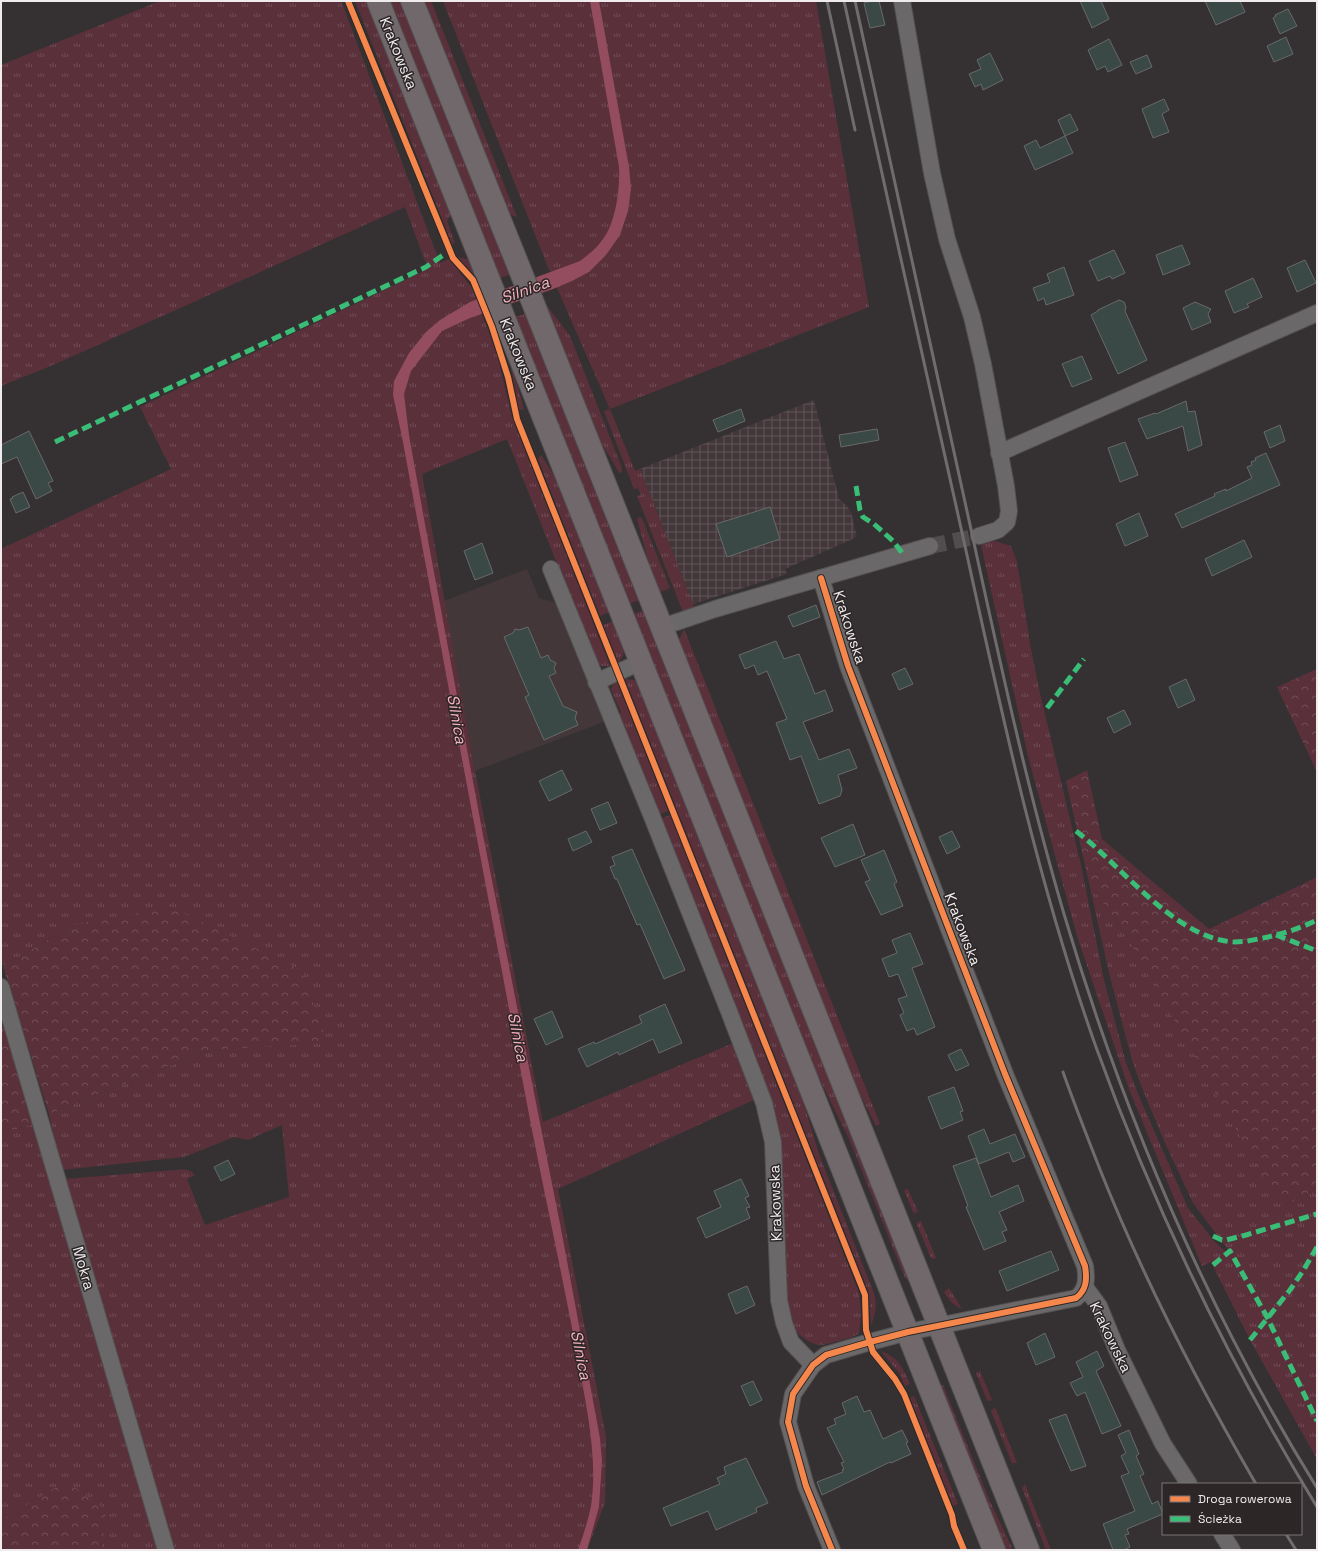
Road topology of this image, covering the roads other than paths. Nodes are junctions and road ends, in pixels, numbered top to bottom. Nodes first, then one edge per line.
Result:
1 (378, 1) edge
2 (412, 1) edge
3 (902, 1) edge
4 (1317, 313) edge
5 (999, 453) junction
6 (979, 536) tunnel mouth
7 (930, 546) tunnel mouth
8 (551, 569) dead end
9 (821, 578) junction
10 (662, 627) junction
11 (642, 662) junction
12 (596, 682) junction
13 (1, 987) edge
14 (1085, 1287) junction
15 (939, 1326) junction
16 (908, 1332) junction
17 (813, 1365) junction
18 (1188, 1483) edge
19 (1223, 1535) edge
20 (166, 1550) edge
21 (832, 1550) edge
22 (994, 1550) edge
23 (1028, 1550) edge
24 (1232, 1550) edge

1 - 11 main road, Krakowska
2 - 10 main road, Krakowska
3 - 5 street
4 - 5 street
5 - 6 street
7 - 9 street
8 - 12 street, Krakowska
9 - 10 street, Krakowska
9 - 14 street, Krakowska
10 - 15 main road, Krakowska
11 - 12 street
11 - 16 main road, Krakowska
12 - 17 street, Krakowska
13 - 20 street, Mokra
14 - 15 street
14 - 18 street, Krakowska
15 - 16 street
15 - 23 main road, Krakowska
16 - 17 street
16 - 22 main road, Krakowska
17 - 21 street
19 - 24 street

